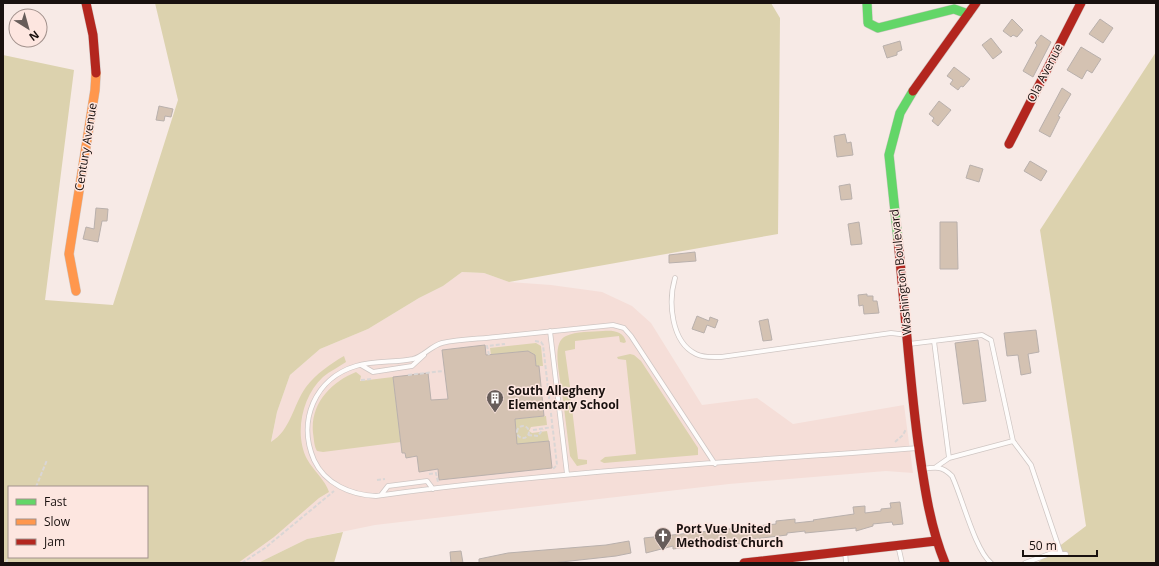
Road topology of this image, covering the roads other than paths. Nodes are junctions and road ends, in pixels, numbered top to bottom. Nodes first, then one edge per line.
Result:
1 (86, 3) edge
2 (867, 3) edge
3 (976, 3) edge
4 (1081, 3) edge
5 (968, 14) junction
6 (1009, 144) dead end
7 (675, 278) dead end
8 (76, 291) dead end
9 (550, 331) junction
10 (908, 339) junction
11 (934, 341) junction
12 (430, 348) junction
13 (361, 365) junction
14 (1014, 441) junction
15 (919, 448) junction
16 (949, 458) junction
17 (716, 464) junction
18 (936, 468) junction
19 (922, 469) junction
20 (567, 474) junction
21 (433, 489) junction
22 (381, 495) junction
23 (936, 541) junction
24 (898, 545) junction
25 (845, 551) junction
26 (744, 563) edge
27 (846, 563) edge
28 (902, 563) edge
29 (945, 563) edge
30 (992, 563) edge
31 (1025, 563) edge

1 - 8 street, Century Avenue
2 - 5 street
3 - 5 street, Washington Boulevard
4 - 6 street, Ola Avenue
5 - 10 street, Washington Boulevard
7 - 10 lane
9 - 12 lane
9 - 17 lane
9 - 20 lane
10 - 11 lane
10 - 15 street, Washington Boulevard
11 - 14 lane
11 - 16 lane
12 - 13 lane
12 - 13 lane
13 - 22 lane
14 - 16 lane
14 - 31 lane
15 - 17 lane
15 - 19 street, Washington Boulevard
16 - 18 lane
17 - 20 lane
18 - 19 lane
18 - 30 lane
19 - 23 street, Washington Boulevard
20 - 21 lane
21 - 22 lane
21 - 22 lane
23 - 24 street
23 - 29 street, Washington Boulevard
24 - 25 street
24 - 28 lane
25 - 26 street
25 - 27 lane

